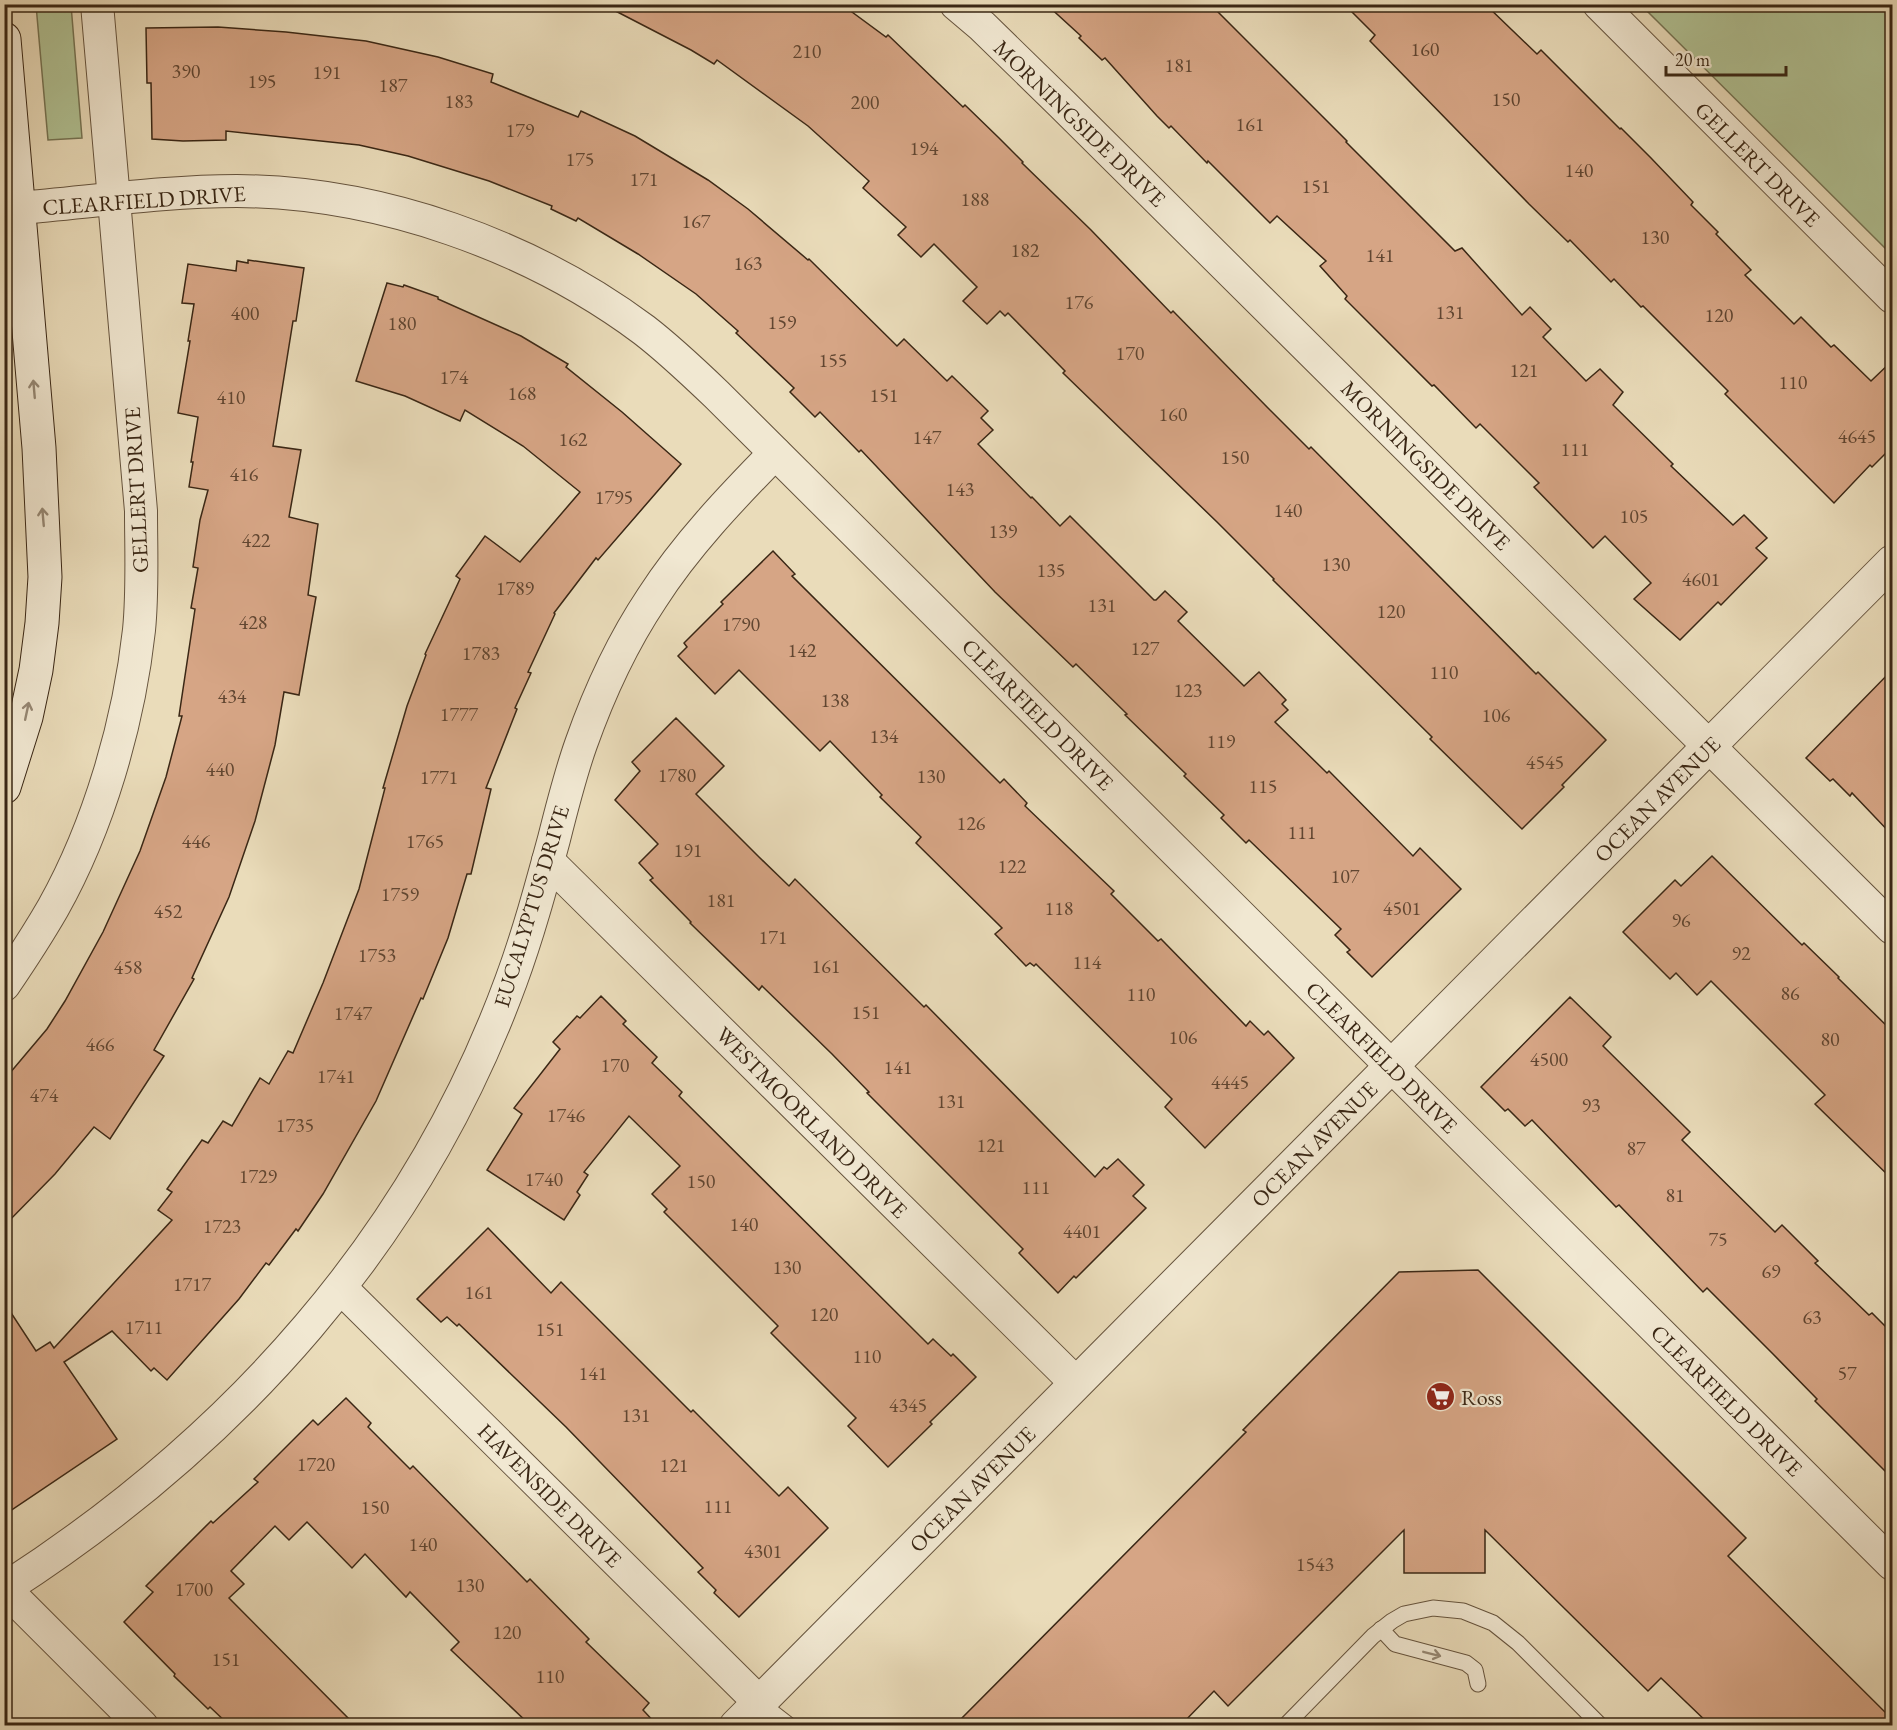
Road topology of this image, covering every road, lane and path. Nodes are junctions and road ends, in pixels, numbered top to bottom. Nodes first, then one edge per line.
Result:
1 (97, 4) edge
2 (956, 4) edge
3 (1599, 4) edge
4 (4, 39) edge
5 (114, 200) junction
6 (19, 208) junction
7 (1893, 297) edge
8 (775, 453) junction
9 (1893, 562) edge
10 (1710, 746) junction
11 (4, 787) edge
12 (548, 861) junction
13 (1893, 928) edge
14 (4, 985) edge
15 (1392, 1066) junction
16 (340, 1288) junction
17 (1076, 1383) junction
18 (1893, 1564) edge
19 (5, 1588) edge
20 (1381, 1629) junction
21 (1478, 1683) dead end
22 (759, 1702) junction
23 (142, 1725) edge
24 (736, 1725) edge
25 (790, 1725) edge
26 (1285, 1725) edge
27 (1601, 1725) edge

1 - 5 street, GELLERT DRIVE
2 - 10 street, MORNINGSIDE DRIVE
3 - 7 street, GELLERT DRIVE
4 - 6 street
5 - 6 street, CLEARFIELD DRIVE
5 - 8 street, CLEARFIELD DRIVE
5 - 14 street, GELLERT DRIVE
11 -> 6 street
8 - 12 street, EUCALYPTUS DRIVE
8 - 15 street, CLEARFIELD DRIVE
9 - 10 street, OCEAN AVENUE
10 - 13 street, MORNINGSIDE DRIVE
10 - 15 street, OCEAN AVENUE
12 - 16 street, EUCALYPTUS DRIVE
12 - 17 street, WESTMOORLAND DRIVE
15 - 17 street, OCEAN AVENUE
15 - 18 street, CLEARFIELD DRIVE
16 - 19 street, EUCALYPTUS DRIVE
16 - 22 street, HAVENSIDE DRIVE
17 - 22 street, OCEAN AVENUE
19 - 23 street
20 -> 21 lane
20 - 26 lane
20 - 27 lane
22 - 24 street, OCEAN AVENUE
22 - 25 lane

